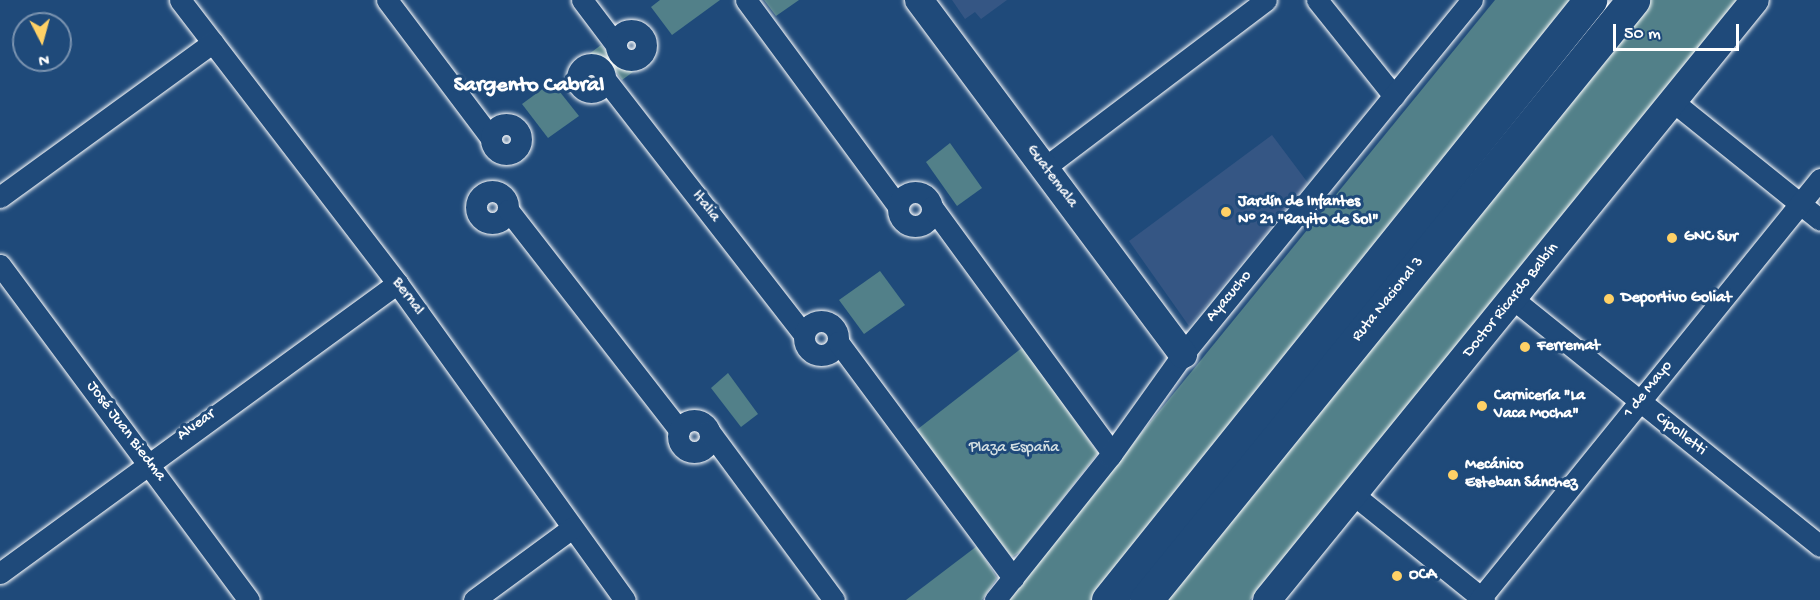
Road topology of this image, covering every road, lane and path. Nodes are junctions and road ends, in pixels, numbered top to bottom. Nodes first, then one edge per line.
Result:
1 (180, 0) edge
2 (387, 0) edge
3 (582, 0) edge
4 (746, 0) edge
5 (919, 0) edge
6 (1266, 0) edge
7 (1317, 0) edge
8 (1472, 0) edge
9 (1590, 0) edge
10 (1633, 0) edge
11 (1755, 0) edge
12 (213, 42) junction
13 (616, 45) dead end
14 (605, 79) dead end
15 (1394, 96) junction
16 (1671, 100) junction
17 (491, 138) dead end
18 (1044, 168) junction
19 (1820, 179) edge
20 (0, 197) edge
21 (1800, 204) junction
22 (508, 210) dead end
23 (1820, 220) edge
24 (0, 265) edge
25 (397, 283) junction
26 (1513, 299) junction
27 (1183, 354) junction
28 (1639, 403) junction
29 (1112, 453) junction
30 (148, 462) junction
31 (1354, 495) junction
32 (572, 528) junction
33 (1820, 546) edge
34 (0, 573) edge
35 (1013, 578) junction
36 (1481, 599) edge
37 (249, 600) edge
38 (474, 600) edge
39 (626, 600) edge
40 (834, 600) edge
41 (995, 600) edge
42 (1108, 600) edge
43 (1146, 600) edge
44 (1267, 600) edge

1 - 12 street, Bernal
2 - 17 street
3 - 13 street
4 - 29 street
5 - 18 street, Guatemala
6 - 18 street
7 - 15 street
8 - 15 street, Ayacucho
9 - 42 highway, Ruta Nacional 3
10 - 43 highway, Ruta Nacional 3
11 - 16 street, Doctor Ricardo Balbín
12 - 20 street
12 - 25 street, Bernal
14 - 35 street, Italia
15 - 27 street, Ayacucho
16 - 21 street
16 - 26 street, Doctor Ricardo Balbín
18 - 27 street, Guatemala
19 - 21 street, 1 de Mayo
21 - 23 street
21 - 28 street, 1 de Mayo
22 - 40 street
24 - 30 street, José Juan Biedma
25 - 30 street, Alvear
25 - 32 street, Bernal
26 - 28 street, Cipolletti
26 - 31 street, Doctor Ricardo Balbín
27 - 29 street, Ayacucho
28 - 33 street, Cipolletti
28 - 36 street, 1 de Mayo
29 - 35 street, Ayacucho
30 - 34 street, Alvear
30 - 37 street, José Juan Biedma
31 - 36 street
31 - 44 street, Doctor Ricardo Balbín
32 - 38 street
32 - 39 street, Bernal
35 - 41 street, Ayacucho

